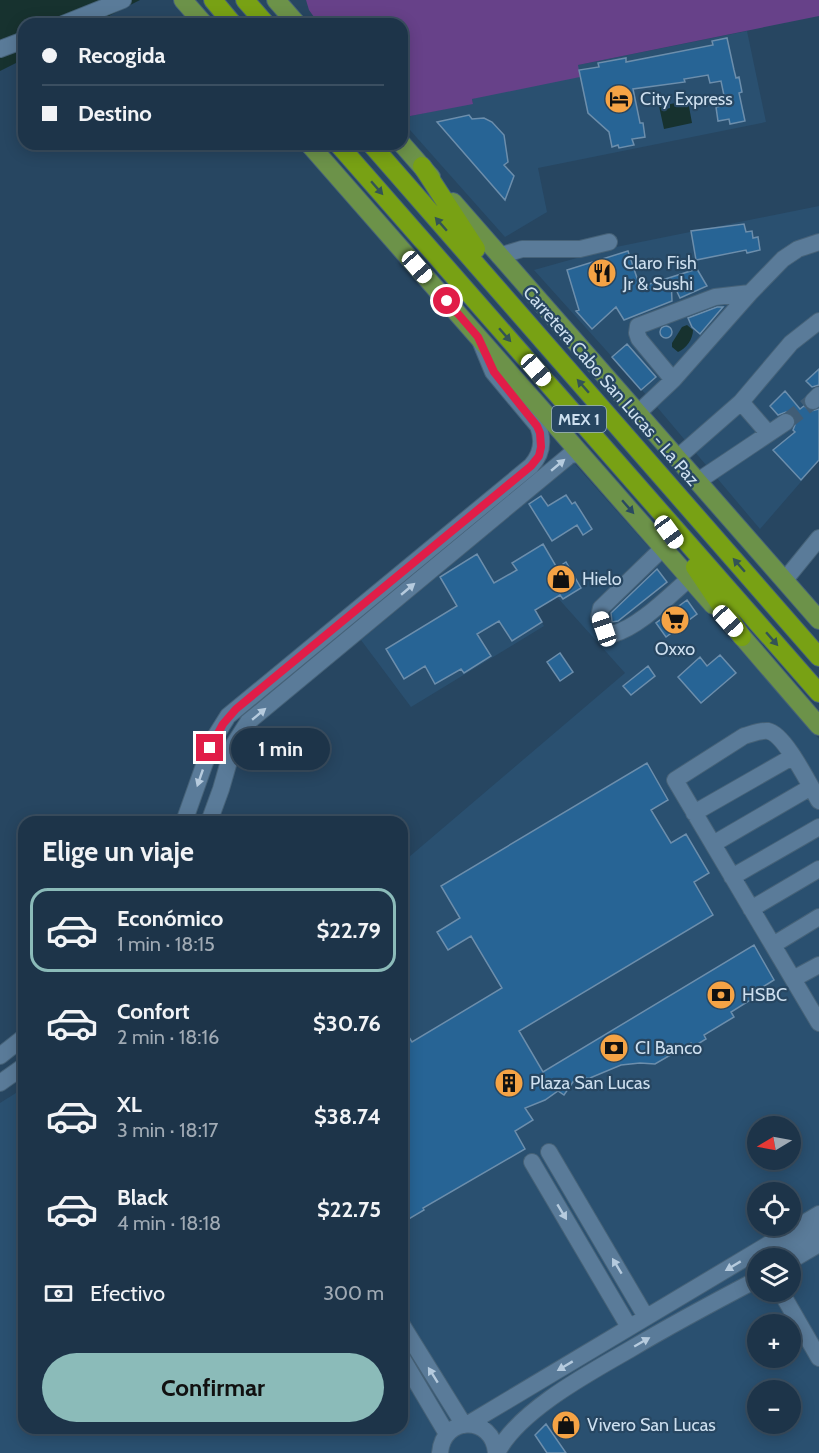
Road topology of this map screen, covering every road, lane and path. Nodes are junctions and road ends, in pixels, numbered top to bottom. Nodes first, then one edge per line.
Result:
1 (123, 0) edge
2 (183, 0) edge
3 (213, 0) edge
4 (245, 0) edge
5 (276, 0) edge
6 (78, 18) edge
7 (199, 18) edge
8 (228, 18) edge
9 (261, 18) edge
10 (292, 18) edge
11 (18, 42) edge
12 (0, 49) edge
13 (314, 150) edge
14 (343, 150) edge
15 (376, 150) edge
16 (407, 150) edge
17 (422, 166) junction
18 (609, 242) dead end
19 (819, 242) edge
20 (499, 256) junction
21 (750, 293) junction
22 (511, 303) junction
23 (819, 321) edge
24 (478, 337) junction
25 (674, 380) junction
26 (741, 402) junction
27 (638, 413) junction
28 (786, 422) tunnel mouth
29 (768, 433) junction
30 (584, 457) junction
31 (677, 458) junction
32 (698, 481) junction
33 (637, 484) junction
34 (819, 538) edge
35 (663, 548) junction
36 (690, 578) junction
37 (784, 581) junction
38 (819, 620) edge
39 (742, 637) junction
40 (819, 657) edge
41 (819, 693) edge
42 (819, 726) edge
43 (792, 756) junction
44 (815, 794) edge
45 (694, 813) junction
46 (186, 816) edge
47 (211, 816) edge
48 (819, 827) edge
49 (713, 844) junction
50 (819, 869) edge
51 (732, 877) junction
52 (751, 909) junction
53 (819, 916) edge
54 (773, 945) junction
55 (819, 965) edge
56 (793, 979) junction
57 (819, 989) edge
58 (804, 998) junction
59 (819, 1023) edge
60 (18, 1042) edge
61 (0, 1056) edge
62 (18, 1070) edge
63 (0, 1083) edge
64 (549, 1152) dead end
65 (532, 1162) dead end
66 (819, 1214) edge
67 (819, 1226) edge
68 (819, 1244) edge
69 (785, 1248) edge
70 (801, 1255) edge
71 (747, 1285) edge
72 (788, 1302) edge
73 (646, 1317) junction
74 (630, 1327) junction
75 (408, 1334) edge
76 (819, 1358) edge
77 (408, 1372) edge
78 (466, 1424) junction
79 (439, 1446) edge
80 (496, 1453) edge

1 - 6 street
2 - 7 main road
3 - 8 highway
4 - 9 highway
5 - 10 main road
11 - 12 street
13 - 24 main road
14 -> 33 highway, MEX 1
22 -> 15 highway, Carretera Cabo San Lucas - La Paz / MEX 1
16 - 17 main road
17 - 20 main road
17 - 22 highway
18 - 20 street
19 - 21 street
20 - 27 main road
21 - 25 street
21 - 25 street
40 -> 22 highway, Carretera Cabo San Lucas - La Paz / MEX 1
23 - 26 street
24 - 30 main road
24 -> 46 street
25 - 27 street
26 - 29 street
26 - 31 street
27 - 31 main road
28 - 29 street
29 - 32 street
30 -> 35 main road
47 -> 30 street
31 - 32 main road
32 - 37 main road
33 - 39 highway
33 -> 41 highway, MEX 1
34 - 37 street
35 - 36 main road
35 - 36 street
36 - 39 main road
37 - 38 main road
39 - 42 main road
43 - 44 street
43 - 45 street
43 - 45 street
44 - 49 street
45 - 49 street
48 - 51 street
49 - 51 street
50 - 52 street
51 - 52 street
52 - 54 street
53 - 54 street
54 - 56 street
55 - 56 street
56 - 58 street
57 - 58 street
58 - 59 street
60 - 61 street
62 - 63 street
73 -> 64 street
65 -> 74 street
66 -> 73 street
67 - 69 street
68 - 70 street
80 -> 71 street
72 - 76 street
73 - 74 street
74 -> 78 street
78 -> 75 street
77 - 79 street
78 - 79 street
78 - 80 street

